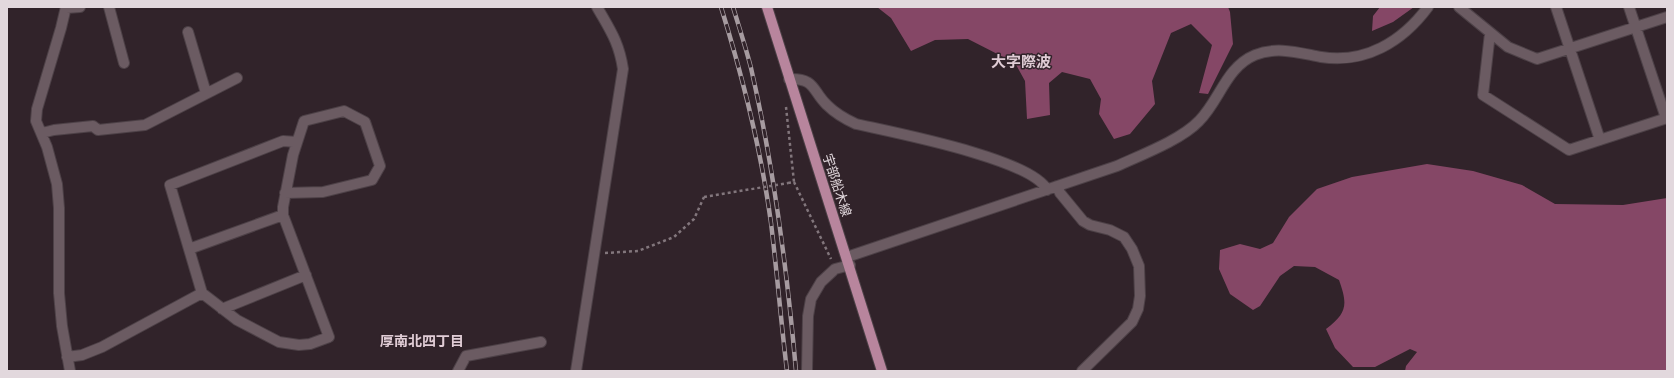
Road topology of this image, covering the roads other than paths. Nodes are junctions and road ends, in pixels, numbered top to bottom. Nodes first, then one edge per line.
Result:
1 (66, 7) edge
2 (80, 7) edge
3 (109, 7) edge
4 (597, 7) edge
5 (767, 7) edge
6 (1428, 7) edge
7 (1459, 7) edge
8 (1556, 7) edge
9 (1629, 7) edge
10 (1667, 17) edge
11 (1636, 27) junction
12 (188, 32) dead end
13 (1490, 33) junction
14 (1570, 48) junction
15 (124, 63) dead end
16 (237, 78) dead end
17 (789, 79) junction
18 (206, 94) junction
19 (1667, 118) edge
20 (42, 133) junction
21 (1600, 140) junction
22 (297, 142) junction
23 (1057, 186) junction
24 (1047, 190) junction
25 (285, 194) junction
26 (283, 215) junction
27 (189, 249) junction
28 (848, 261) junction
29 (306, 275) junction
30 (202, 293) junction
31 (222, 309) junction
32 (541, 342) dead end
33 (67, 357) junction
34 (70, 371) edge
35 (458, 371) edge
36 (576, 371) edge
37 (806, 371) edge
38 (882, 371) edge
39 (1082, 371) edge

1 - 2 street
1 - 20 street
3 - 15 street
4 - 36 street
5 - 17 main road, 宇部船木線
6 - 23 street
7 - 13 street
8 - 14 street
9 - 11 street
10 - 11 street
11 - 14 street
11 - 19 street
12 - 18 street
13 - 14 street
13 - 21 street
14 - 21 street
16 - 18 street
17 - 24 street
17 - 28 main road, 宇部船木線
18 - 20 street
19 - 21 street
20 - 33 street
22 - 25 street
22 - 25 street
22 - 27 street
23 - 24 street
23 - 39 street
24 - 28 street
25 - 26 street
26 - 27 street
26 - 29 street
27 - 30 street
28 - 37 street
28 - 38 main road, 宇部船木線
29 - 31 street
29 - 31 street
30 - 31 street
30 - 33 street
32 - 35 street
33 - 34 street

